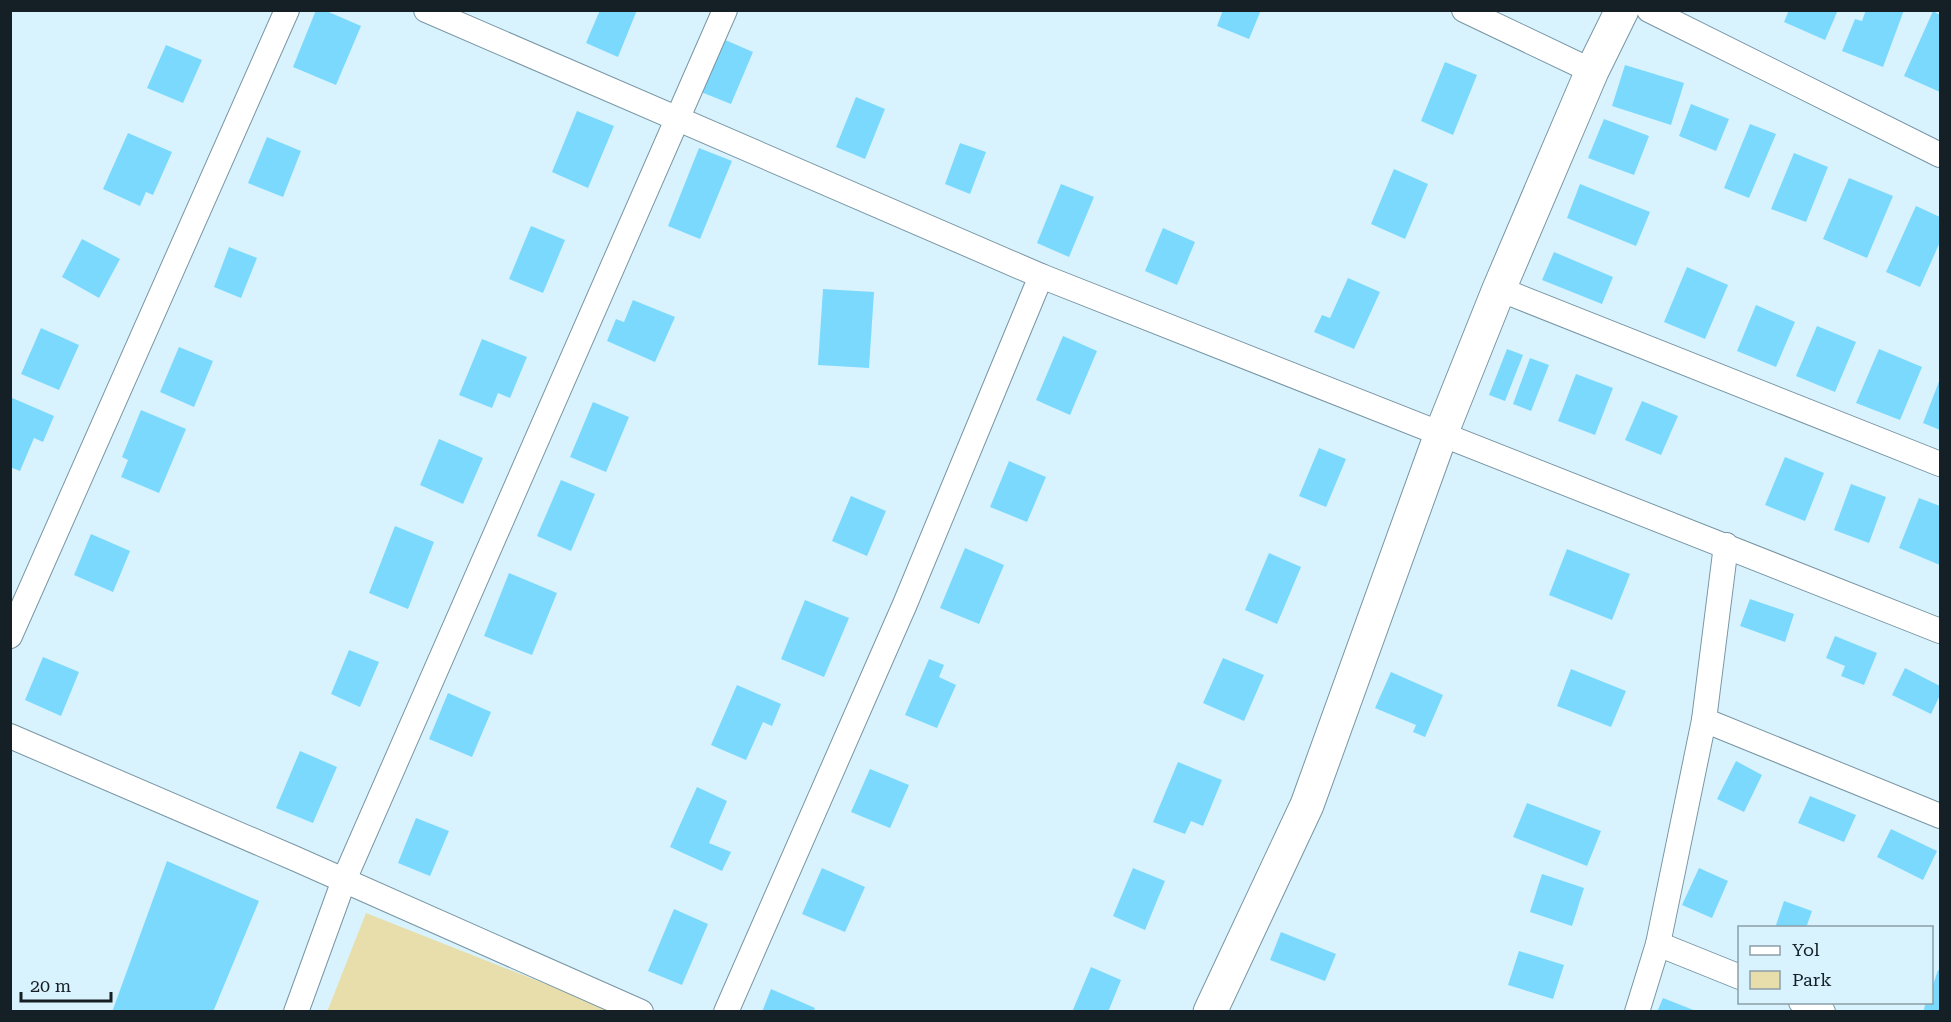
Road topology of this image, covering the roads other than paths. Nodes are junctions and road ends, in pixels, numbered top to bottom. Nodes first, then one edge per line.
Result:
1 (287, 10) edge
2 (426, 10) edge
3 (724, 10) edge
4 (1464, 10) edge
5 (1622, 10) edge
6 (1649, 10) edge
7 (1592, 71) junction
8 (678, 119) junction
9 (1941, 155) edge
10 (1041, 276) junction
11 (1499, 289) junction
12 (1441, 434) junction
13 (1941, 464) edge
14 (1726, 545) junction
15 (1941, 631) edge
16 (10, 636) edge
17 (1704, 720) junction
18 (10, 736) edge
19 (1941, 816) edge
20 (344, 880) junction
21 (1658, 944) junction
22 (1738, 976) edge
23 (1806, 1004) edge
24 (296, 1011) edge
25 (641, 1011) edge
26 (726, 1011) edge
27 (1210, 1011) edge
28 (1637, 1011) edge
29 (1823, 1011) edge

1 - 16 street
2 - 8 street
3 - 8 street
4 - 7 street
5 - 7 street
6 - 9 street
7 - 11 street
8 - 10 street
8 - 20 street
10 - 12 street
10 - 26 street
11 - 12 street
11 - 13 street
12 - 14 street
12 - 27 street
14 - 15 street
14 - 17 street
17 - 19 street
17 - 21 street
18 - 20 street
20 - 24 street
20 - 25 street
21 - 22 street
21 - 28 street
23 - 29 street

